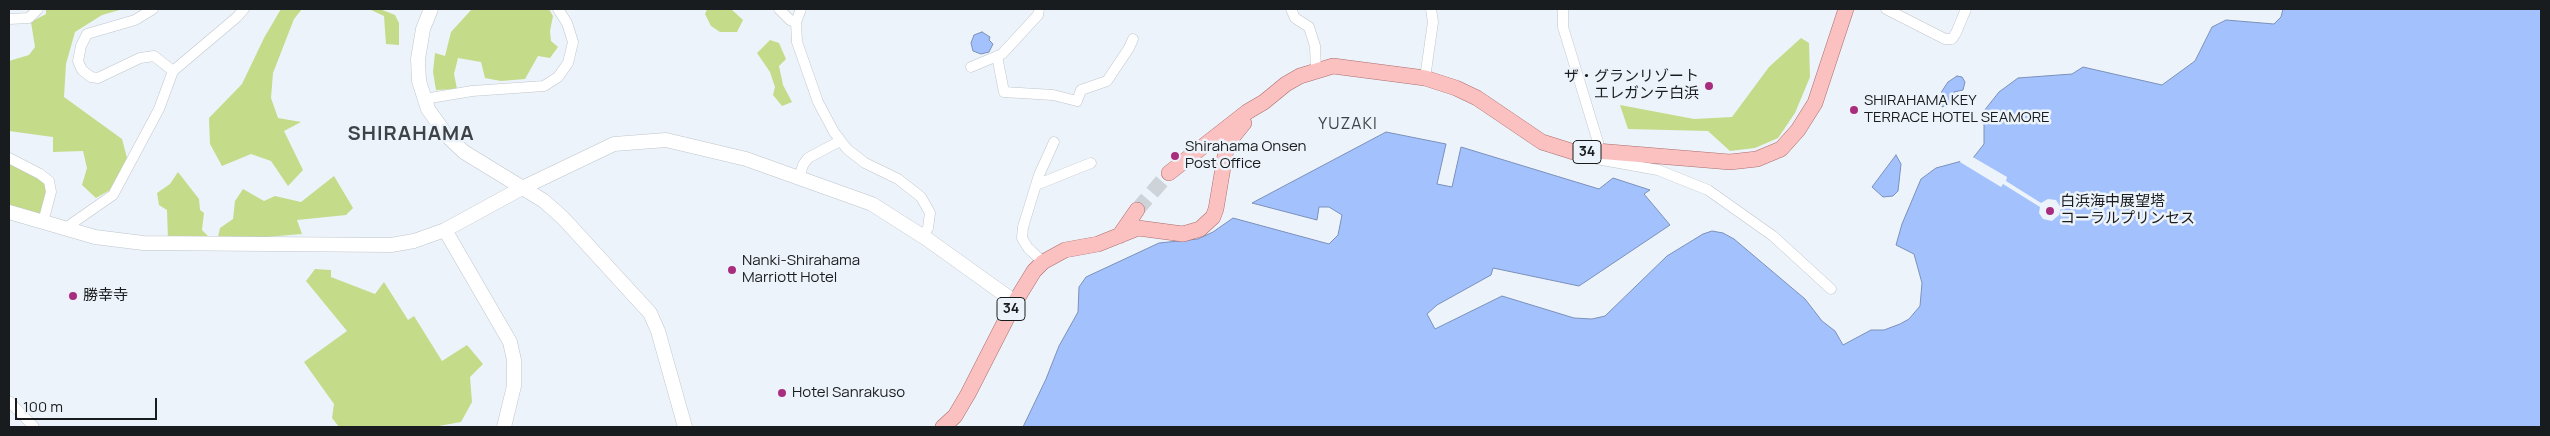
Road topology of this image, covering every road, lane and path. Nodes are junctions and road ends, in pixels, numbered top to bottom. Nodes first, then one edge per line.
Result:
1 (38, 9) edge
2 (153, 9) edge
3 (244, 9) edge
4 (431, 9) edge
5 (558, 9) edge
6 (780, 9) edge
7 (801, 9) edge
8 (1039, 9) edge
9 (1291, 9) edge
10 (1431, 9) edge
11 (1563, 9) edge
12 (1846, 9) edge
13 (1886, 9) edge
14 (1966, 9) edge
15 (9, 19) edge
16 (796, 22) junction
17 (1133, 39) dead end
18 (997, 56) junction
19 (971, 67) dead end
20 (172, 71) junction
21 (1316, 71) junction
22 (1425, 78) junction
23 (424, 99) junction
24 (1264, 102) junction
25 (840, 141) junction
26 (1054, 142) dead end
27 (1597, 151) junction
28 (9, 158) edge
29 (1091, 163) dead end
30 (1169, 174) tunnel mouth
31 (799, 178) junction
32 (1036, 185) junction
33 (522, 188) junction
34 (1137, 210) tunnel mouth
35 (9, 212) edge
36 (43, 222) junction
37 (64, 229) junction
38 (445, 230) junction
39 (922, 236) junction
40 (1118, 237) junction
41 (1043, 262) junction
42 (1831, 289) dead end
43 (1015, 302) junction
44 (9, 400) edge
45 (34, 427) edge
46 (504, 427) edge
47 (685, 427) edge
48 (943, 427) edge

1 - 15 street
2 - 20 street
3 - 20 street
4 - 23 street
5 - 23 street
6 - 16 street
7 - 16 street
8 - 18 street
9 - 21 street
10 - 22 street
11 - 27 street
12 - 27 main road, 34
13 - 14 street
16 - 25 street
17 - 18 street
18 - 19 street
20 - 37 street
21 - 22 main road, 34
21 - 24 main road, 34
22 - 27 main road, 34
23 - 33 street
24 - 30 main road, 34
24 - 40 main road, 34
25 - 31 street
25 - 39 street
26 - 32 street
27 - 42 street
28 - 36 street
29 - 32 street
31 - 33 street
31 - 39 street
32 - 41 street
33 - 38 street
33 - 47 street
34 - 40 main road
35 - 36 street
36 - 37 street
37 - 38 street
38 - 46 street
39 - 43 street
40 - 41 main road, 34
41 - 43 main road, 34
43 - 48 main road, 34
44 - 45 street

